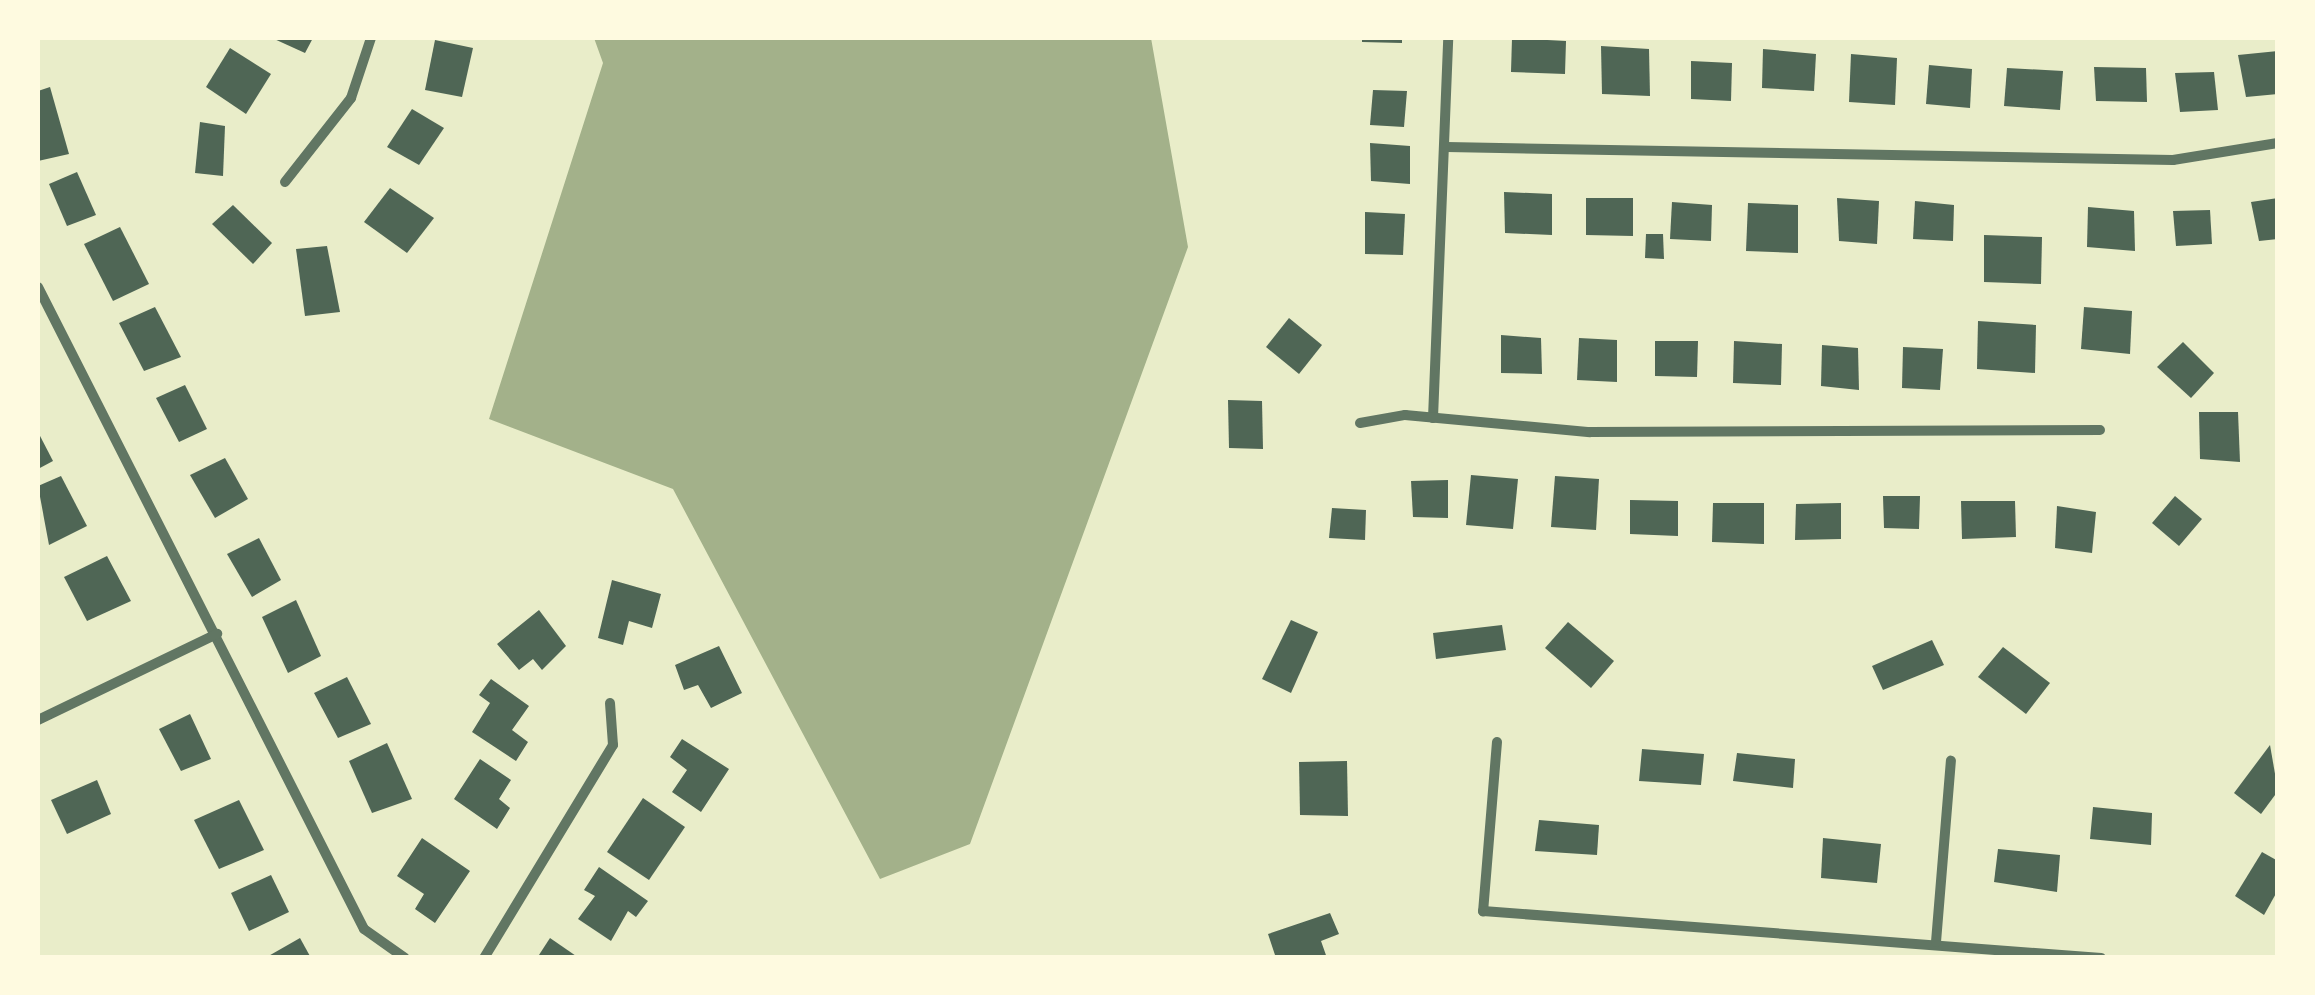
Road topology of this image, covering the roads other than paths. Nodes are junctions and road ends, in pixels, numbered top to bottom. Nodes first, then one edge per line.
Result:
1 (371, 38) edge
2 (1448, 38) edge
3 (2278, 143) edge
4 (1447, 147) junction
5 (285, 182) dead end
6 (38, 288) edge
7 (1434, 418) junction
8 (1360, 423) dead end
9 (2100, 430) dead end
10 (217, 634) junction
11 (610, 703) dead end
12 (38, 720) edge
13 (1497, 742) dead end
14 (1951, 761) dead end
15 (1936, 942) junction
16 (405, 958) edge
17 (484, 958) edge
18 (2101, 958) edge

1 - 5 street
2 - 4 street
3 - 4 street
4 - 7 street
6 - 10 street
7 - 8 street
7 - 9 street
10 - 12 street
10 - 16 street
11 - 17 street
13 - 15 street
14 - 15 street
15 - 18 street

